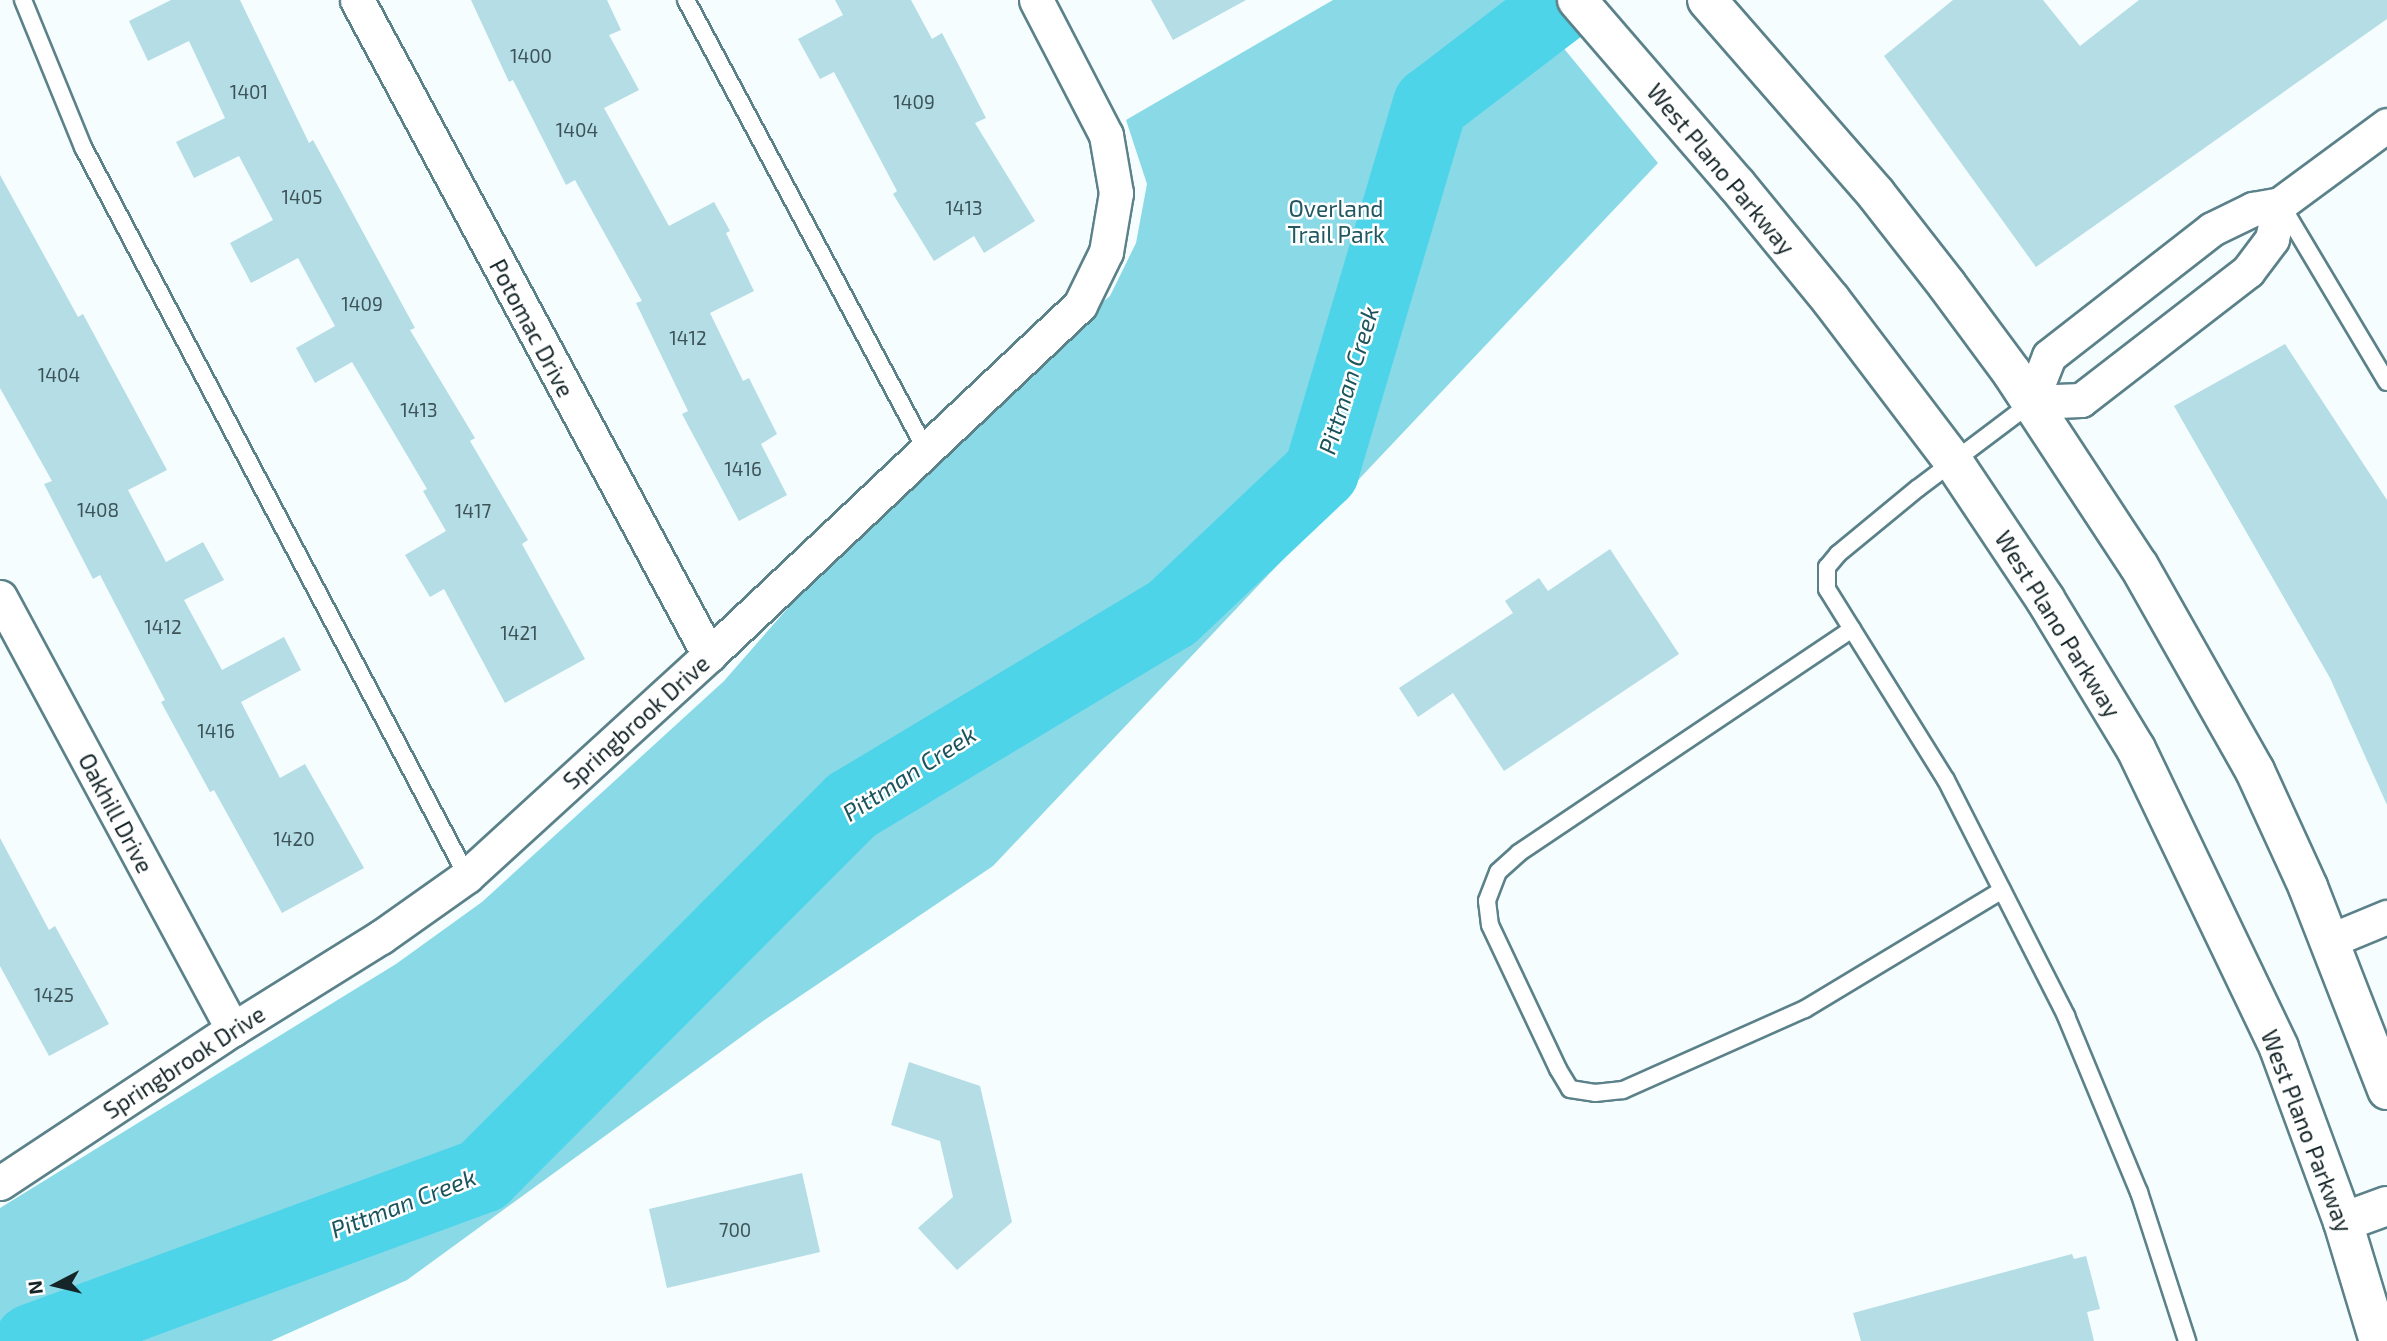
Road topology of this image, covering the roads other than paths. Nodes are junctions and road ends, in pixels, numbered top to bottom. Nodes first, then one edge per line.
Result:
1 (23, 0) edge
2 (357, 0) edge
3 (686, 0) edge
4 (1036, 0) edge
5 (1577, 0) edge
6 (1707, 0) edge
7 (2386, 127) edge
8 (2280, 204) junction
9 (2387, 382) edge
10 (2031, 402) junction
11 (926, 450) junction
12 (1953, 461) junction
13 (0, 597) edge
14 (1852, 629) junction
15 (709, 655) junction
16 (467, 876) junction
17 (2002, 890) junction
18 (2387, 917) edge
19 (2329, 941) junction
20 (233, 1029) junction
21 (2387, 1090) edge
22 (0, 1183) edge
23 (2387, 1206) edge
24 (2343, 1222) junction
25 (2187, 1341) edge
26 (2379, 1341) edge

1 - 16 lane
2 - 15 street, Potomac Drive
3 - 11 lane
4 - 11 street, Springbrook Drive
5 - 12 main road, West Plano Parkway
6 - 10 main road
7 - 8 street
8 - 9 lane
8 - 10 street
8 - 10 street
10 - 12 lane
10 - 19 main road
11 - 15 street, Springbrook Drive
12 - 14 lane
12 - 24 main road, West Plano Parkway
13 - 20 street, Oakhill Drive
14 - 17 lane
14 - 17 lane
15 - 16 street, Springbrook Drive
16 - 20 street, Springbrook Drive
17 - 25 lane
18 - 19 street
19 - 21 main road
20 - 22 street, Springbrook Drive
23 - 24 main road
24 - 26 main road, West Plano Parkway

